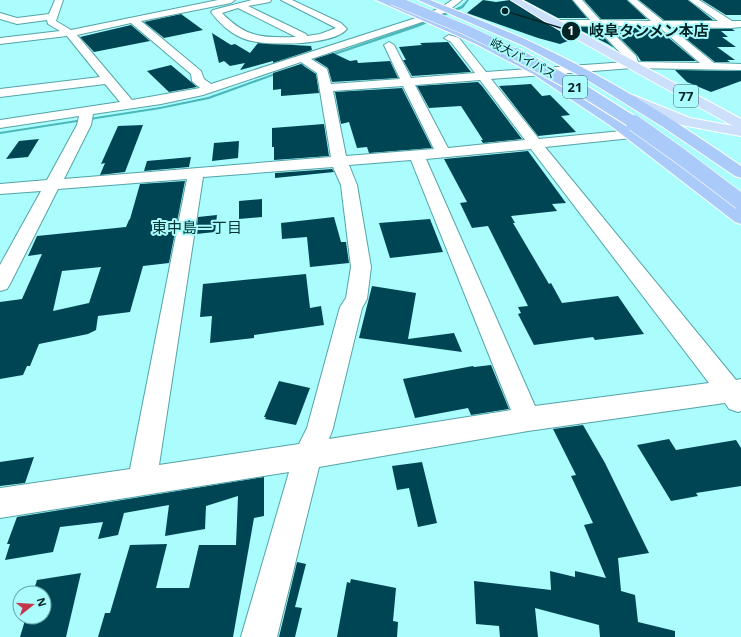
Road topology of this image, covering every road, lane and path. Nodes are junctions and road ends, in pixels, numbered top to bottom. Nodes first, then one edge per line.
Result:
1 (59, 0) edge
2 (174, 0) edge
3 (267, 0) edge
4 (286, 0) edge
5 (307, 0) edge
6 (380, 0) edge
7 (393, 0) edge
8 (404, 0) edge
9 (407, 0) edge
10 (422, 0) edge
11 (458, 0) edge
12 (515, 0) edge
13 (577, 0) edge
14 (632, 0) edge
15 (693, 0) edge
16 (235, 2) edge
17 (5, 5) dead end
18 (187, 9) junction
19 (310, 11) junction
20 (435, 13) junction
21 (0, 15) edge
22 (296, 15) dead end
23 (51, 17) junction
24 (200, 17) dead end
25 (343, 17) dead end
26 (282, 18) dead end
27 (133, 20) junction
28 (269, 21) junction
29 (554, 23) junction
30 (598, 24) junction
31 (661, 24) junction
32 (729, 24) junction
33 (741, 24) edge
34 (212, 25) dead end
35 (365, 27) dead end
36 (234, 28) junction
37 (451, 30) junction
38 (741, 32) edge
39 (70, 33) junction
40 (379, 34) junction
41 (312, 39) junction
42 (0, 41) edge
43 (389, 45) dead end
44 (489, 47) junction
45 (251, 49) dead end
46 (330, 49) junction
47 (464, 52) junction
48 (505, 55) junction
49 (264, 58) dead end
50 (307, 61) junction
51 (632, 65) junction
52 (278, 66) junction
53 (712, 66) junction
54 (741, 67) edge
55 (577, 69) junction
56 (536, 72) junction
57 (482, 76) junction
58 (108, 80) junction
59 (408, 82) junction
60 (209, 88) junction
61 (326, 88) junction
62 (0, 93) edge
63 (621, 94) junction
64 (129, 105) junction
65 (741, 112) edge
66 (86, 117) junction
67 (0, 124) edge
68 (741, 124) edge
69 (741, 132) edge
70 (632, 134) junction
71 (535, 144) junction
72 (443, 152) junction
73 (417, 155) junction
74 (339, 161) junction
75 (196, 172) junction
76 (741, 173) edge
77 (54, 185) junction
78 (741, 185) edge
79 (0, 190) edge
80 (741, 202) edge
81 (741, 218) edge
82 (0, 284) edge
83 (738, 396) edge
84 (528, 419) junction
85 (308, 456) junction
86 (142, 481) junction
87 (0, 502) edge
88 (260, 637) edge

1 - 23 street
2 - 18 street
3 - 16 street
4 - 19 street
5 - 25 street
6 - 20 highway, 21
7 - 80 highway, 岐大バイパス / 21, bridge
8 - 20 highway
9 - 78 highway, 岐大バイパス / 21
10 - 20 highway, 21
11 - 20 street
12 - 29 main road, 77
13 - 30 street
14 - 31 street
15 - 32 street
16 - 18 street
16 - 28 street
16 - 36 street
17 - 21 street
18 - 24 street
18 - 27 street
19 - 22 street
19 - 41 street
20 - 37 highway, 21
20 - 40 street
20 - 55 highway, 21
21 - 23 street
23 - 39 street
26 - 28 street
27 - 39 street
27 - 60 street
28 - 36 street
28 - 41 street
29 - 30 street
29 - 51 main road, 77
30 - 31 street
30 - 51 street
31 - 32 street
31 - 53 street
32 - 33 street
32 - 38 street
34 - 45 street
35 - 40 street
36 - 41 street
37 - 44 highway, 21
37 - 47 street
37 - 48 highway
39 - 42 street
39 - 58 street
40 - 46 street
41 - 46 street
43 - 59 street
44 - 47 street
44 - 48 highway, 21
46 - 50 street
47 - 57 street
48 - 56 highway, 21
49 - 52 street
50 - 52 street
50 - 61 street
51 - 53 street
51 - 55 street
51 - 65 main road, 77
51 - 68 main road, 77
52 - 60 street
53 - 54 street
55 - 56 street
55 - 63 highway, 21
56 - 57 street
56 - 70 highway, 21
57 - 59 street
57 - 71 street
58 - 62 street
58 - 64 street
59 - 61 street
59 - 72 street
60 - 64 street
61 - 74 street
63 - 69 main road
63 - 76 highway, 21
64 - 66 street
66 - 67 street
66 - 77 street
70 - 71 street
70 - 81 highway, 21
71 - 72 street
71 - 83 street
72 - 73 street
73 - 74 street
73 - 84 street
74 - 75 street
74 - 85 street
75 - 77 street
75 - 86 street
77 - 79 street
77 - 82 street
83 - 84 street
84 - 85 street
85 - 86 street
85 - 88 street
86 - 87 street

